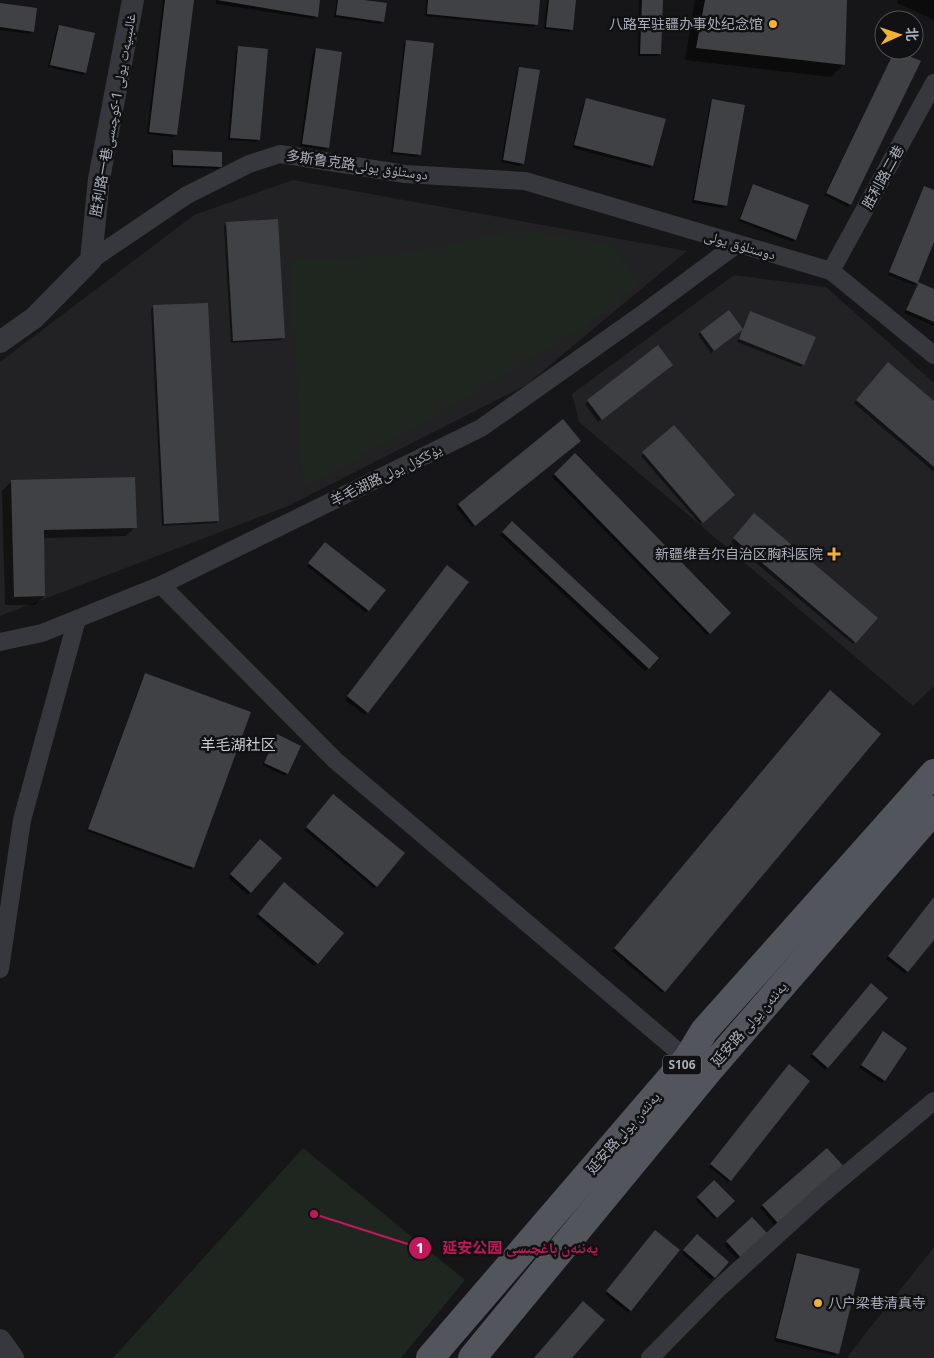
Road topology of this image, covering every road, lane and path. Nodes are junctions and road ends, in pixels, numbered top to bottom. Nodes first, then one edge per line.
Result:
1 (133, 0) edge
2 (934, 83) edge
3 (649, 218) joint
4 (737, 244) junction
5 (91, 260) junction
6 (831, 271) junction
7 (0, 342) edge
8 (934, 355) edge
9 (161, 585) junction
10 (77, 619) junction
11 (0, 642) edge
12 (934, 773) edge
13 (934, 810) edge
14 (0, 969) edge
15 (687, 1059) junction
16 (934, 1101) edge
17 (0, 1340) edge
18 (13, 1358) edge
19 (430, 1358) edge
20 (472, 1358) edge
21 (650, 1358) edge

1 - 5 street, 胜利路一巷غالىبىيەت يولى 1-كوچىسى
2 - 6 street, 胜利路二巷
3 - 4 street, دوستلۇق يولى
3 - 5 street, 多斯鲁克路دوستلۇق يولى
4 - 6 street, دوستلۇق يولى
4 - 9 street, 羊毛湖路يۇڭكۆل يولى
5 - 7 street, 多斯鲁克路دوستلۇق يولى
6 - 8 street
9 - 10 street, 羊毛湖路يۇڭكۆل يولى
9 - 15 street
10 - 11 street, 羊毛湖路يۇڭكۆل يولى
10 - 14 street
12 - 15 main road, 延安路يەنئەن يولى / S106
13 - 20 main road, 延安路 يەنئەن يولى / S106
15 - 19 main road, 延安路يەنئەن يولى / S106
16 - 21 street
17 - 18 street

